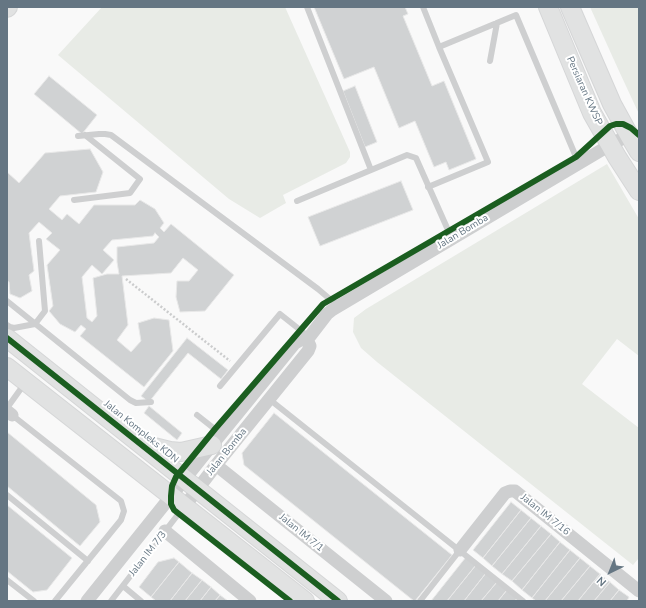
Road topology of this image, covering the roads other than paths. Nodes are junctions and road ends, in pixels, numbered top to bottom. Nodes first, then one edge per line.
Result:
1 (307, 7) edge
2 (423, 7) edge
3 (548, 7) edge
4 (570, 7) edge
5 (498, 23) junction
6 (439, 47) junction
7 (490, 61) dead end
8 (86, 135) junction
9 (629, 135) junction
10 (78, 136) dead end
11 (610, 145) junction
12 (639, 152) edge
13 (579, 164) junction
14 (371, 170) junction
15 (428, 187) junction
16 (639, 191) edge
17 (74, 200) dead end
18 (297, 201) dead end
19 (452, 239) junction
20 (39, 241) dead end
21 (7, 301) edge
22 (338, 306) junction
23 (35, 324) junction
24 (7, 325) edge
25 (7, 338) edge
26 (308, 339) junction
27 (7, 367) edge
28 (26, 382) junction
29 (220, 386) dead end
30 (270, 399) junction
31 (151, 402) dead end
32 (9, 411) edge
33 (198, 415) dead end
34 (217, 439) junction
35 (138, 442) junction
36 (216, 465) junction
37 (191, 484) junction
38 (7, 495) edge
39 (178, 501) junction
40 (165, 531) junction
41 (460, 550) junction
42 (88, 561) junction
43 (7, 580) edge
44 (123, 586) junction
45 (639, 591) edge
46 (34, 601) edge
47 (55, 601) edge
48 (87, 601) edge
49 (111, 601) edge
50 (141, 601) edge
51 (250, 601) edge
52 (304, 601) edge
53 (338, 601) edge
54 (386, 601) edge
55 (420, 601) edge
56 (523, 601) edge

1 - 14 lane
2 - 6 lane
3 - 11 street, Persiaran KWSP
4 - 9 street, Persiaran KWSP
5 - 6 lane
5 - 7 lane
5 - 13 lane
6 - 15 lane
8 - 10 lane
8 - 17 lane
8 - 22 lane
9 - 11 street, Jalan Bomba
9 - 12 street, Persiaran KWSP
11 - 13 street, Jalan Bomba
11 - 16 street, Persiaran KWSP
13 - 19 street, Jalan Bomba
14 - 15 lane
14 - 18 lane
15 - 19 lane
19 - 22 street, Jalan Bomba
20 - 23 lane
21 - 23 lane
22 - 26 street, Jalan Bomba
23 - 24 lane
23 - 31 lane
25 - 35 street, Jalan Kompleks KDN
26 - 29 lane
26 - 30 street, Jalan Bomba
26 - 34 street, Jalan Bomba
27 - 28 street
28 - 32 lane
28 - 39 street
30 - 36 street, Jalan Bomba
30 - 41 lane
32 - 42 lane
33 - 34 lane
34 - 35 street
34 - 37 street, Jalan Bomba
35 - 37 street, Jalan Kompleks KDN
36 - 37 street, Jalan Bomba
36 - 54 street, Jalan IM 7/1
37 - 39 street, Jalan Bomba
37 - 53 street, Jalan Kompleks KDN
38 - 42 lane
39 - 40 lane, Jalan IM 7/3
39 - 48 street, Jalan Bomba
39 - 52 street
40 - 44 lane, Jalan IM 7/3
40 - 51 street
41 - 45 street, Jalan IM 7/16
41 - 55 lane
41 - 56 lane
42 - 47 lane
43 - 46 lane
44 - 49 lane, Jalan IM 7/3
44 - 50 lane

